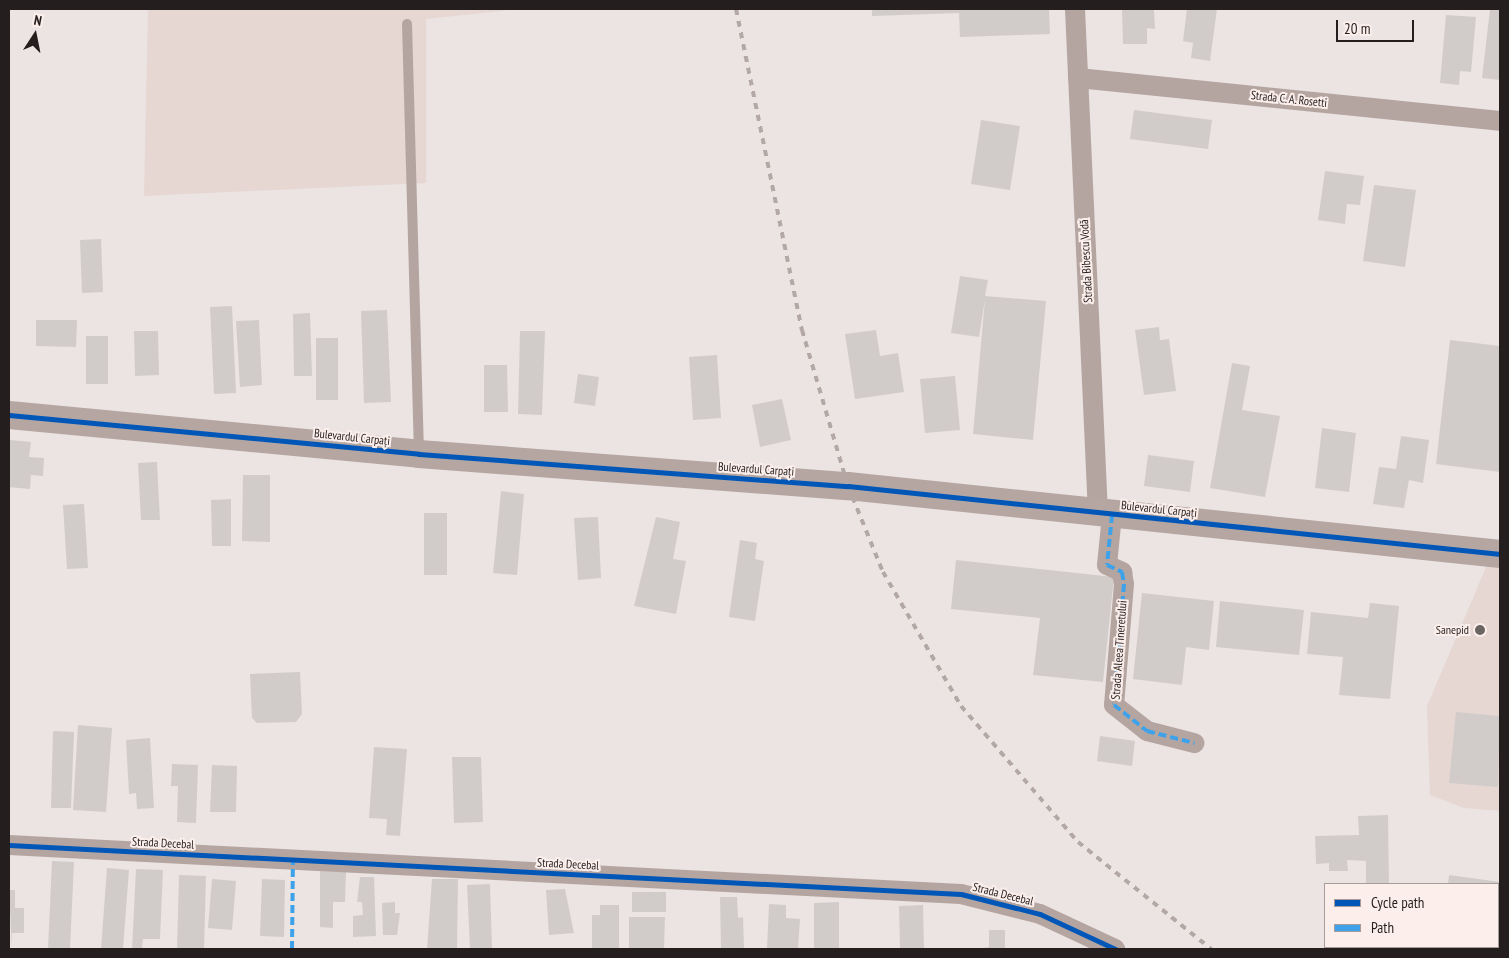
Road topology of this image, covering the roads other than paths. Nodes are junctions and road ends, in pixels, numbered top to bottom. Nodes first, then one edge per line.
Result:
1 (1075, 9) edge
2 (407, 24) dead end
3 (1078, 78) junction
4 (1500, 121) edge
5 (9, 415) edge
6 (419, 454) junction
7 (1105, 514) junction
8 (1500, 554) edge
9 (1194, 743) dead end
10 (9, 845) edge
11 (1115, 949) edge

1 - 3 street, Strada Bibescu Vodă
2 - 6 lane
3 - 4 street, Strada C. A. Rosetti
3 - 7 street, Strada Bibescu Vodă
5 - 6 main road, Bulevardul Carpați
6 - 7 main road, Bulevardul Carpați
7 - 8 main road, Bulevardul Carpați
7 - 9 street, Strada Aleea Tineretului
10 - 11 street, Strada Decebal

